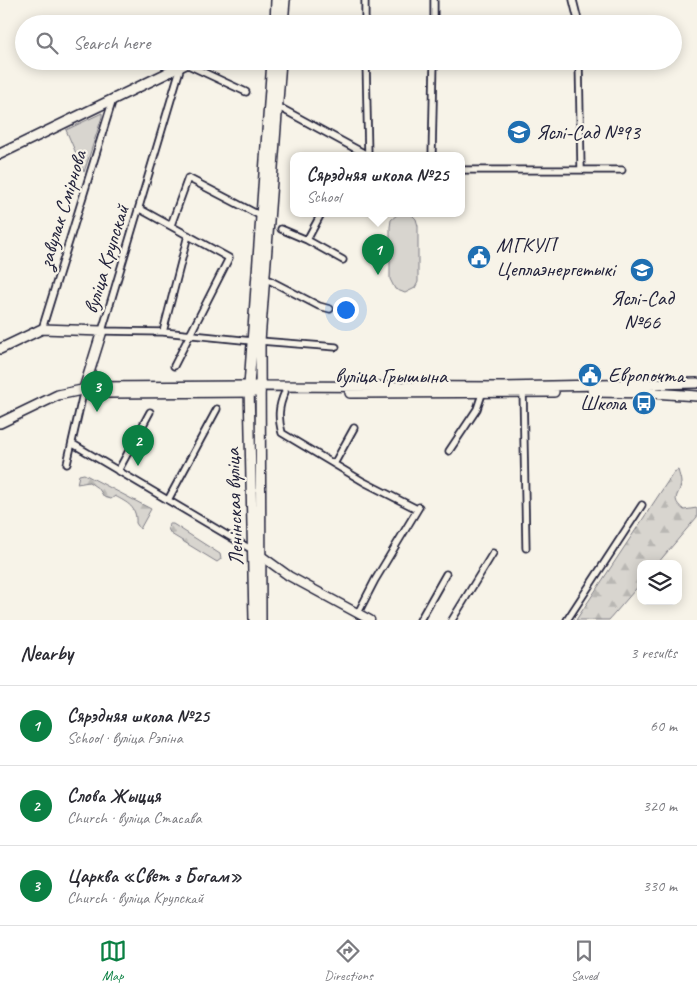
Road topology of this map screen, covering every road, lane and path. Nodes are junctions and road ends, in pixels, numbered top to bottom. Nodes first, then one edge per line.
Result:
1 (276, 0) edge
2 (285, 0) edge
3 (365, 0) edge
4 (434, 0) edge
5 (573, 0) edge
6 (277, 15) edge
7 (280, 15) edge
8 (366, 15) edge
9 (434, 15) edge
10 (577, 15) edge
11 (173, 70) edge
12 (184, 70) edge
13 (199, 70) edge
14 (272, 70) edge
15 (279, 70) edge
16 (366, 70) edge
17 (434, 70) edge
18 (579, 70) edge
19 (246, 92) dead end
20 (113, 99) junction
21 (273, 106) junction
22 (357, 149) junction
23 (355, 152) edge
24 (362, 152) edge
25 (369, 152) edge
26 (432, 152) edge
27 (0, 154) edge
28 (581, 169) junction
29 (465, 170) edge
30 (622, 170) dead end
31 (140, 209) junction
32 (261, 216) junction
33 (319, 217) edge
34 (170, 225) junction
35 (281, 229) dead end
36 (188, 235) junction
37 (307, 240) junction
38 (343, 260) dead end
39 (265, 278) junction
40 (330, 309) dead end
41 (42, 329) junction
42 (102, 330) junction
43 (163, 332) junction
44 (189, 334) junction
45 (256, 341) junction
46 (336, 346) dead end
47 (0, 349) edge
48 (174, 366) dead end
49 (697, 384) edge
50 (84, 389) junction
51 (249, 389) junction
52 (260, 389) junction
53 (523, 390) junction
54 (285, 392) junction
55 (482, 394) junction
56 (697, 396) edge
57 (217, 409) dead end
58 (150, 412) dead end
59 (0, 423) edge
60 (354, 428) dead end
61 (73, 444) junction
62 (449, 451) dead end
63 (67, 464) dead end
64 (334, 464) junction
65 (118, 470) junction
66 (168, 500) junction
67 (642, 505) dead end
68 (526, 548) dead end
69 (257, 553) junction
70 (493, 553) dead end
71 (446, 574) dead end
72 (358, 614) junction
73 (254, 620) edge
74 (261, 620) edge
75 (370, 620) edge
76 (420, 620) edge
77 (452, 620) edge
78 (567, 620) edge

1 - 6 main road
2 - 7 main road
3 - 8 street
4 - 9 street
5 - 10 street
11 - 20 main road
12 - 31 street, вуліца Крупскай
13 - 19 street
14 - 21 main road
15 - 21 main road
16 - 25 street
17 - 26 street
18 - 28 street
20 - 27 main road
20 - 41 street, завулак Смірнова
21 - 22 street
21 - 32 main road
21 - 39 main road
22 - 23 street
22 - 24 street
28 - 29 street
28 - 30 street
31 - 34 street
31 - 42 street, вуліца Крупскай
32 - 34 street
32 - 45 main road
33 - 37 street
34 - 36 street
35 - 37 street
36 - 43 street
36 - 44 street
37 - 38 street
39 - 40 street
39 - 45 main road
41 - 42 main road
41 - 47 main road
42 - 43 street
42 - 50 main road, вуліца Крупскай
43 - 44 street
44 - 45 street
44 - 48 street
45 - 46 street
45 - 51 main road
45 - 52 main road
49 - 53 main road, вуліца Грышына
50 - 51 main road, вуліца Грышына
50 - 59 main road, вуліца Грышына
50 - 61 street, вуліца Крупскай
51 - 52 main road, вуліца Грышына
51 - 69 main road, Ленінская вуліца
52 - 53 main road, вуліца Грышына
52 - 54 main road, вуліца Грышына
52 - 69 main road, Ленінская вуліца
53 - 55 main road, вуліца Грышына
53 - 56 main road, вуліца Грышына
53 - 68 street
54 - 55 main road, вуліца Грышына
54 - 64 street
55 - 62 street
57 - 66 street
58 - 65 street
60 - 64 street
61 - 63 street, вуліца Крупскай
61 - 65 street
64 - 72 street
65 - 66 street
66 - 69 street
67 - 78 street
69 - 72 street
69 - 73 main road, Ленінская вуліца
69 - 74 main road, Ленінская вуліца
70 - 77 street
71 - 76 street
72 - 75 street

